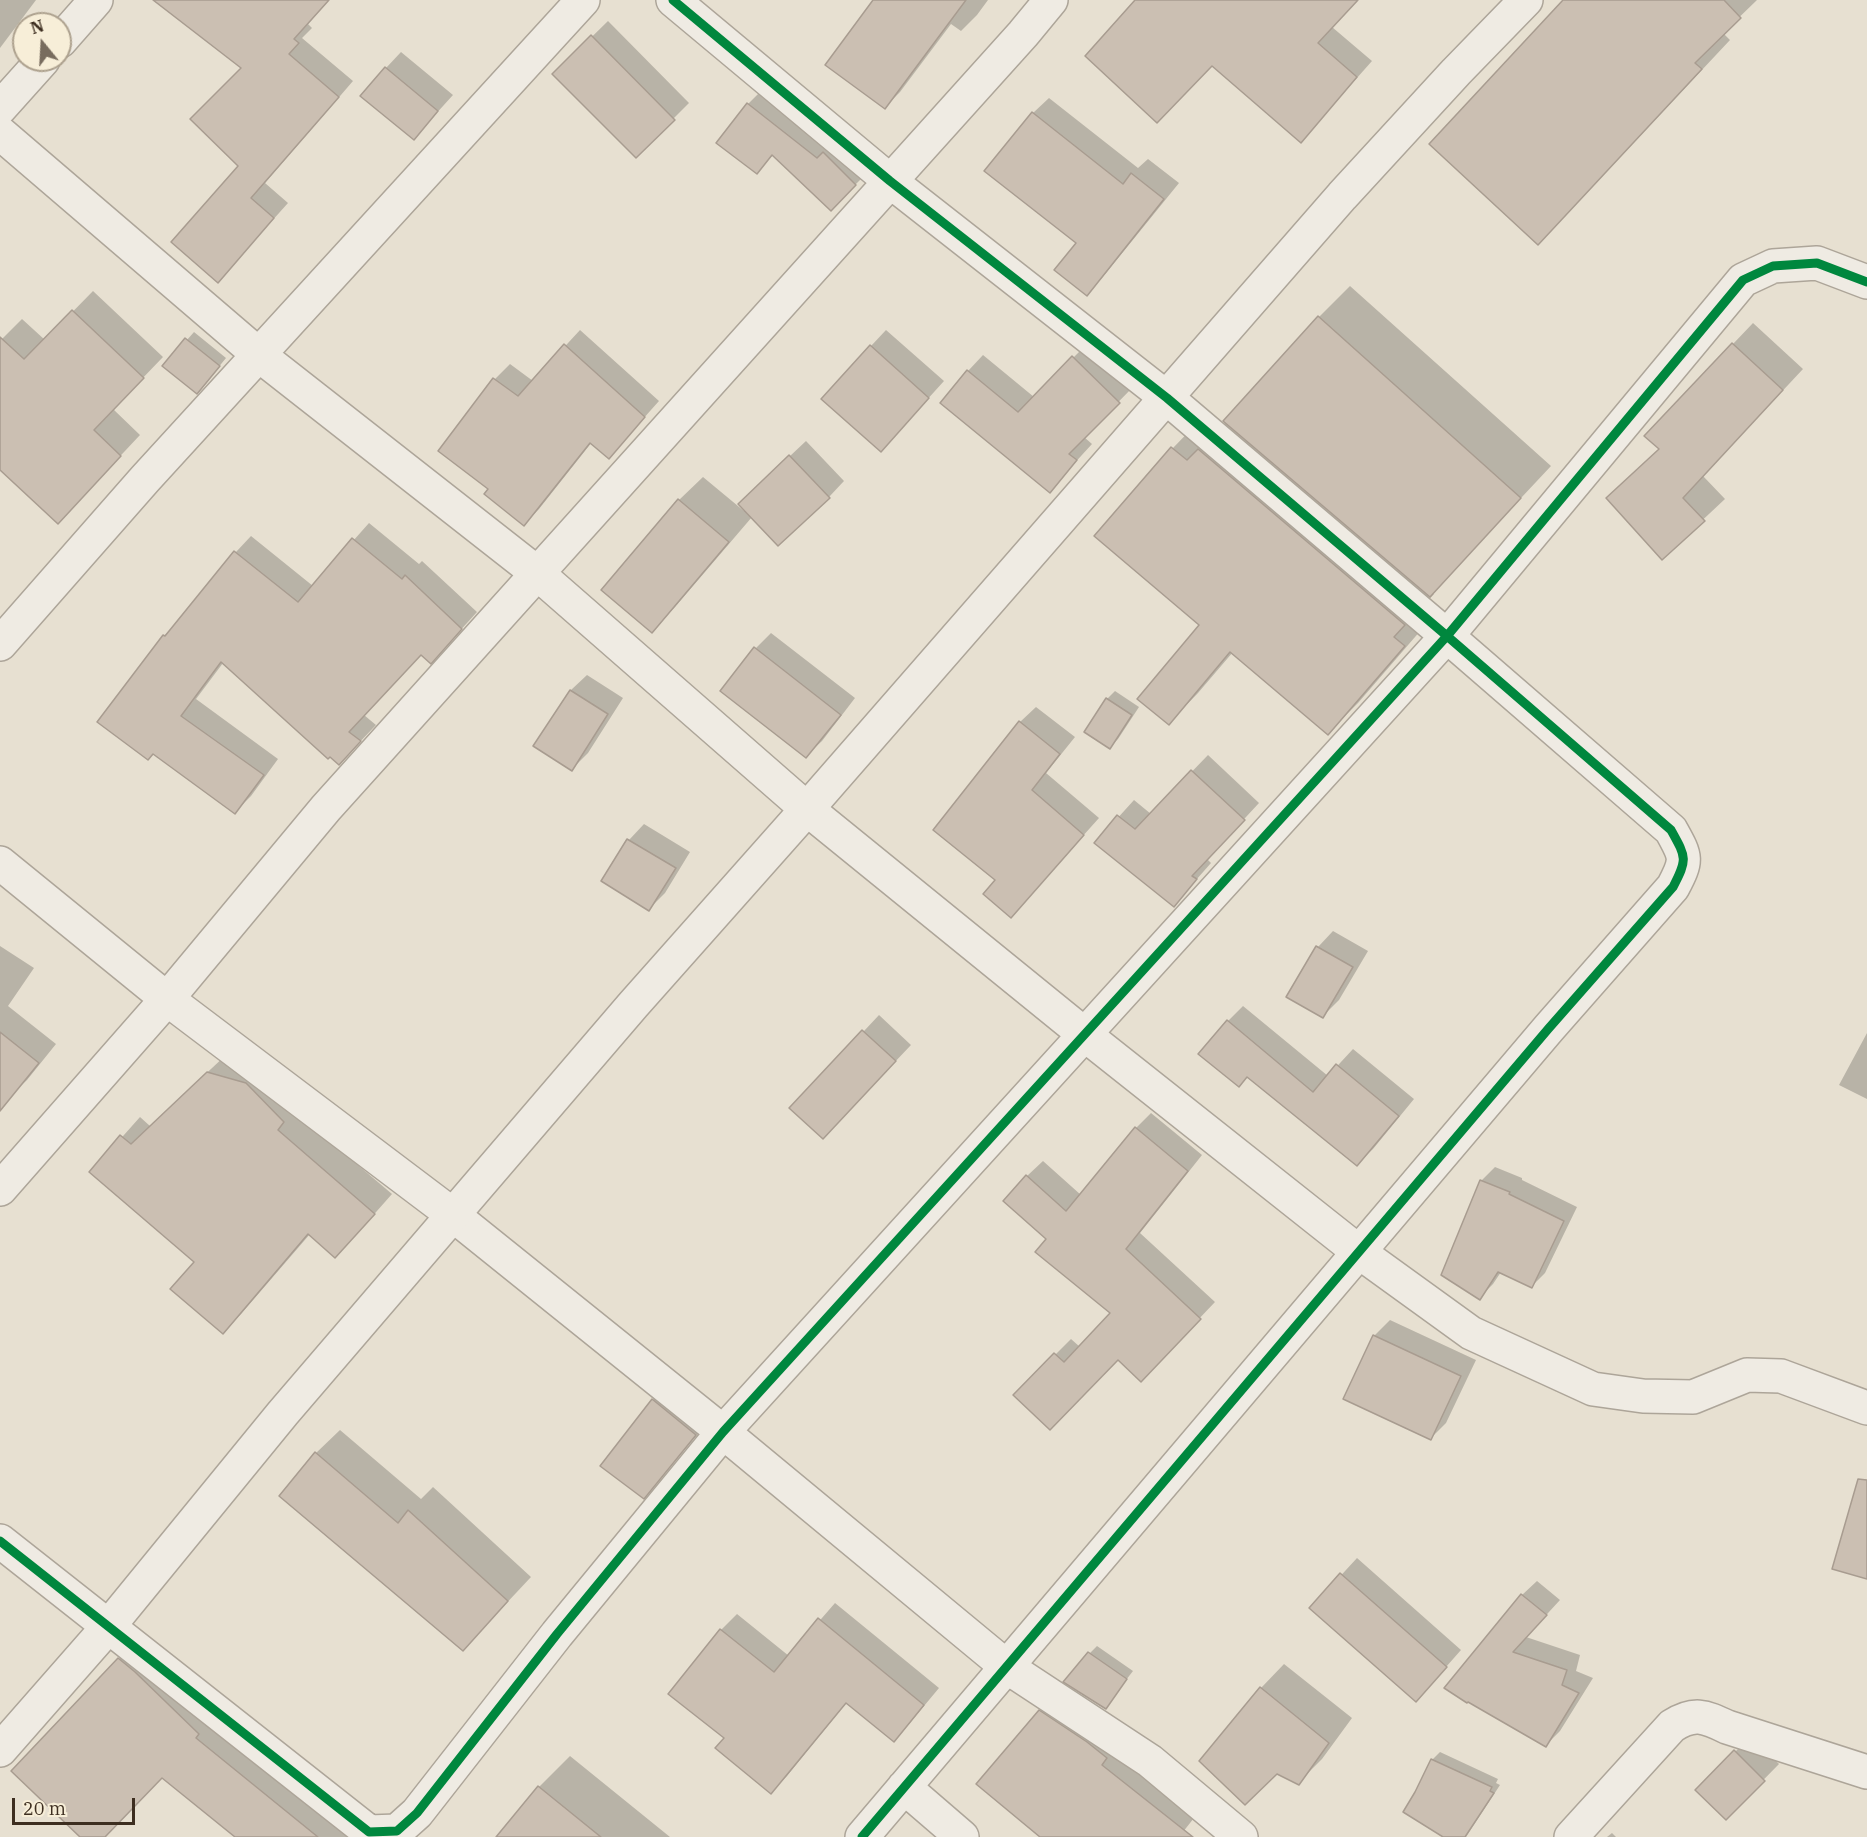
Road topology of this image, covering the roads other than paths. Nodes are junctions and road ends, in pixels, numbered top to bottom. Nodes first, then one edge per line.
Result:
1 (96, 0) edge
2 (583, 0) edge
3 (673, 0) edge
4 (1051, 0) edge
5 (1526, 0) edge
6 (72, 27) edge
7 (32, 72) edge
8 (0, 108) edge
9 (0, 133) edge
10 (890, 181) junction
11 (1867, 282) edge
12 (259, 355) junction
13 (1167, 398) junction
14 (537, 573) junction
15 (1447, 636) junction
16 (0, 644) edge
17 (807, 810) junction
18 (0, 863) edge
19 (167, 999) junction
20 (1084, 1034) junction
21 (0, 1189) edge
22 (453, 1215) junction
23 (1359, 1252) junction
24 (1867, 1408) edge
25 (723, 1432) junction
26 (0, 1541) edge
27 (108, 1627) junction
28 (1007, 1667) junction
29 (0, 1750) edge
30 (1867, 1772) edge
31 (904, 1787) junction
32 (862, 1837) edge
33 (962, 1837) edge
34 (1241, 1837) edge
35 (1571, 1837) edge

1 - 6 street
2 - 12 street
3 - 10 street
4 - 10 street
5 - 13 street
7 - 8 street
9 - 12 street
10 - 13 street
10 - 14 street
11 - 15 street
12 - 14 street
12 - 16 street
13 - 15 street
13 - 17 street
14 - 17 street
14 - 19 street
15 - 20 street
15 - 23 street
17 - 20 street
17 - 22 street
18 - 19 street
19 - 21 street
19 - 22 street
20 - 23 street
20 - 25 street
22 - 25 street
22 - 27 street
23 - 24 street
23 - 28 street
25 - 27 street
25 - 28 street
26 - 27 street
27 - 29 street
28 - 31 street
28 - 34 street
30 - 35 street
31 - 32 street
31 - 33 street

